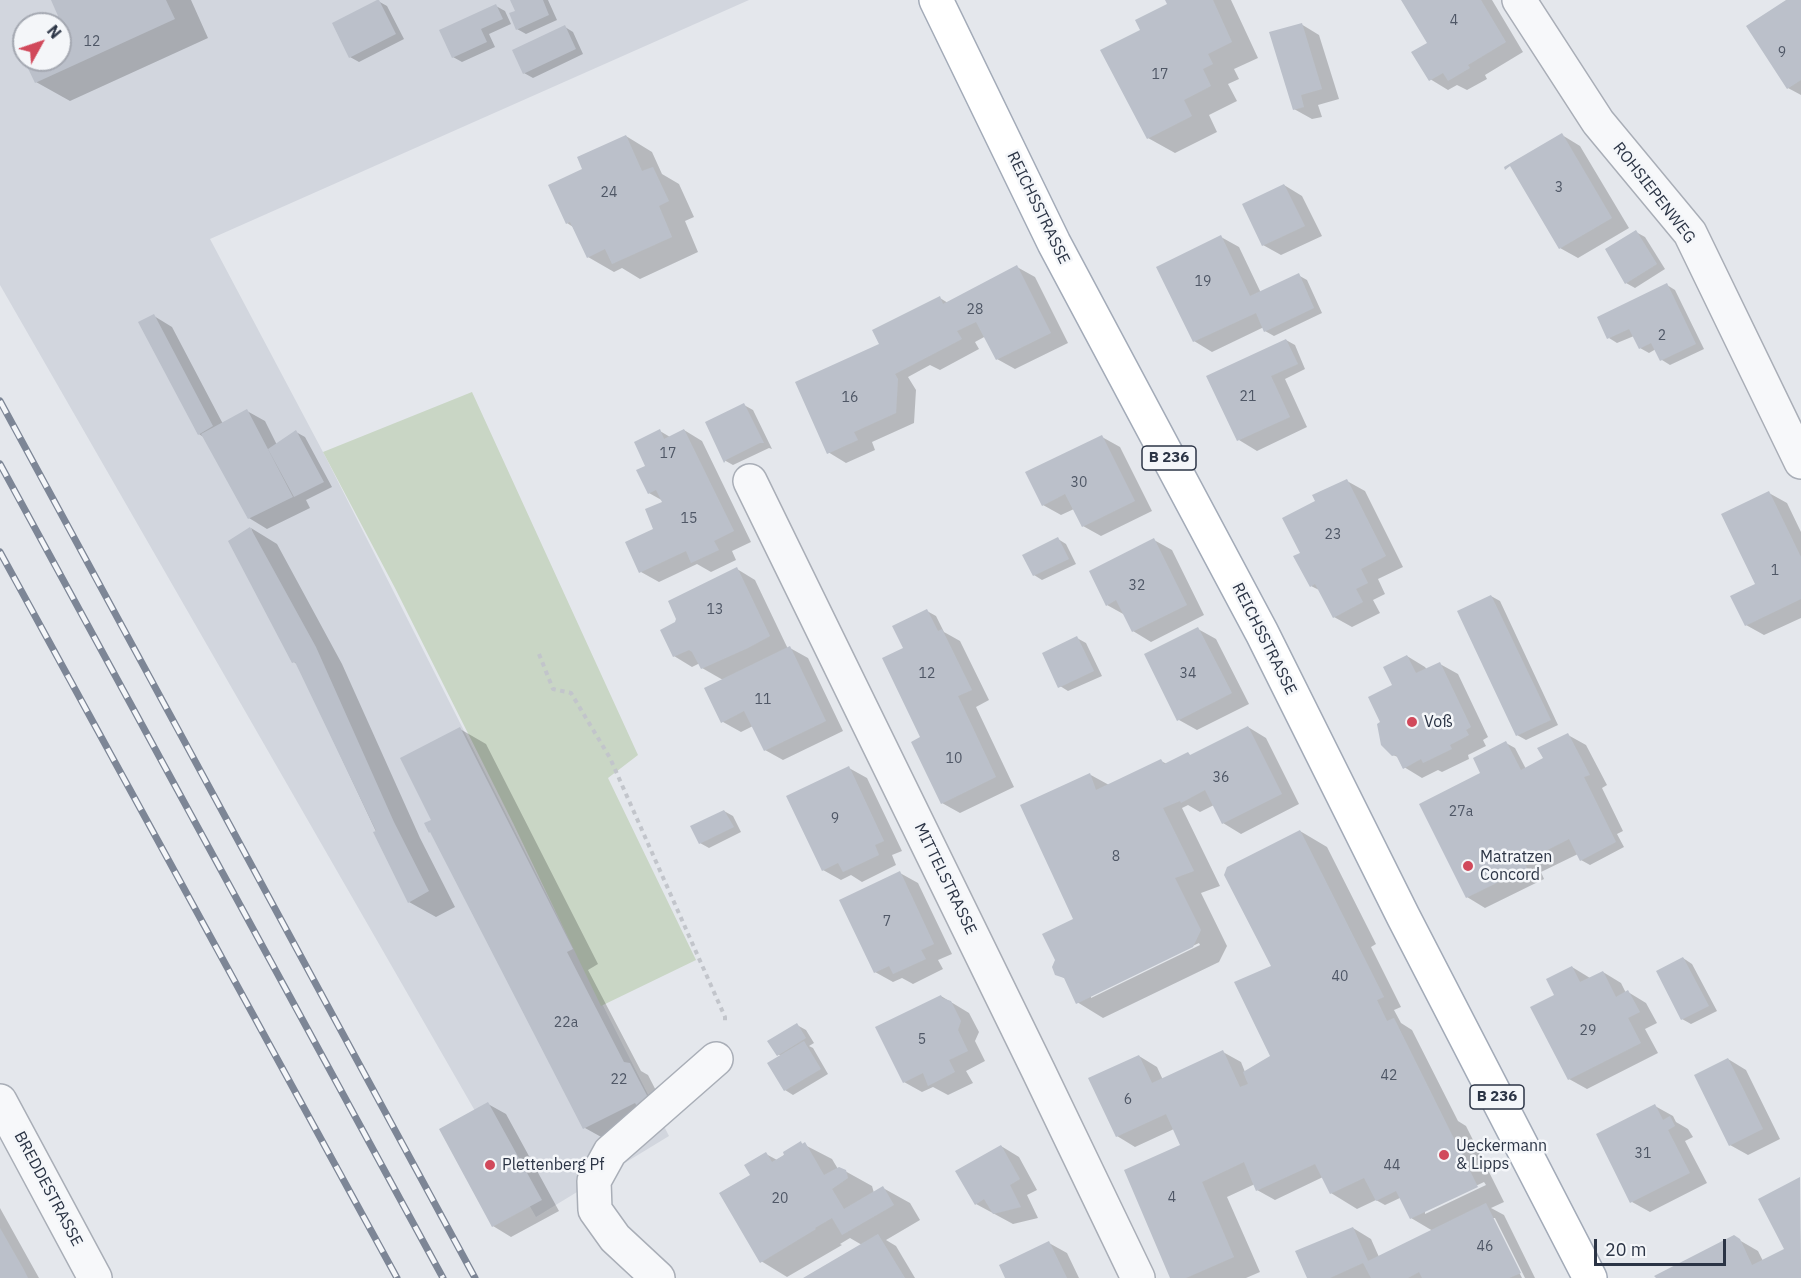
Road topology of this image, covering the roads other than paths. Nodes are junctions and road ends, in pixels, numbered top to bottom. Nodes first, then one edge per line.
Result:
1 (936, 0) edge
2 (1519, 0) edge
3 (1801, 462) edge
4 (750, 481) dead end
5 (716, 1059) road end
6 (0, 1101) edge
7 (95, 1278) edge
8 (658, 1278) edge
9 (1138, 1278) edge
10 (1590, 1278) edge

1 - 10 main road, REICHSSTRASSE / B 236
2 - 3 street, ROHSIEPENWEG
4 - 9 street, MITTELSTRASSE
5 - 8 street
6 - 7 street, BREDDESTRASSE

